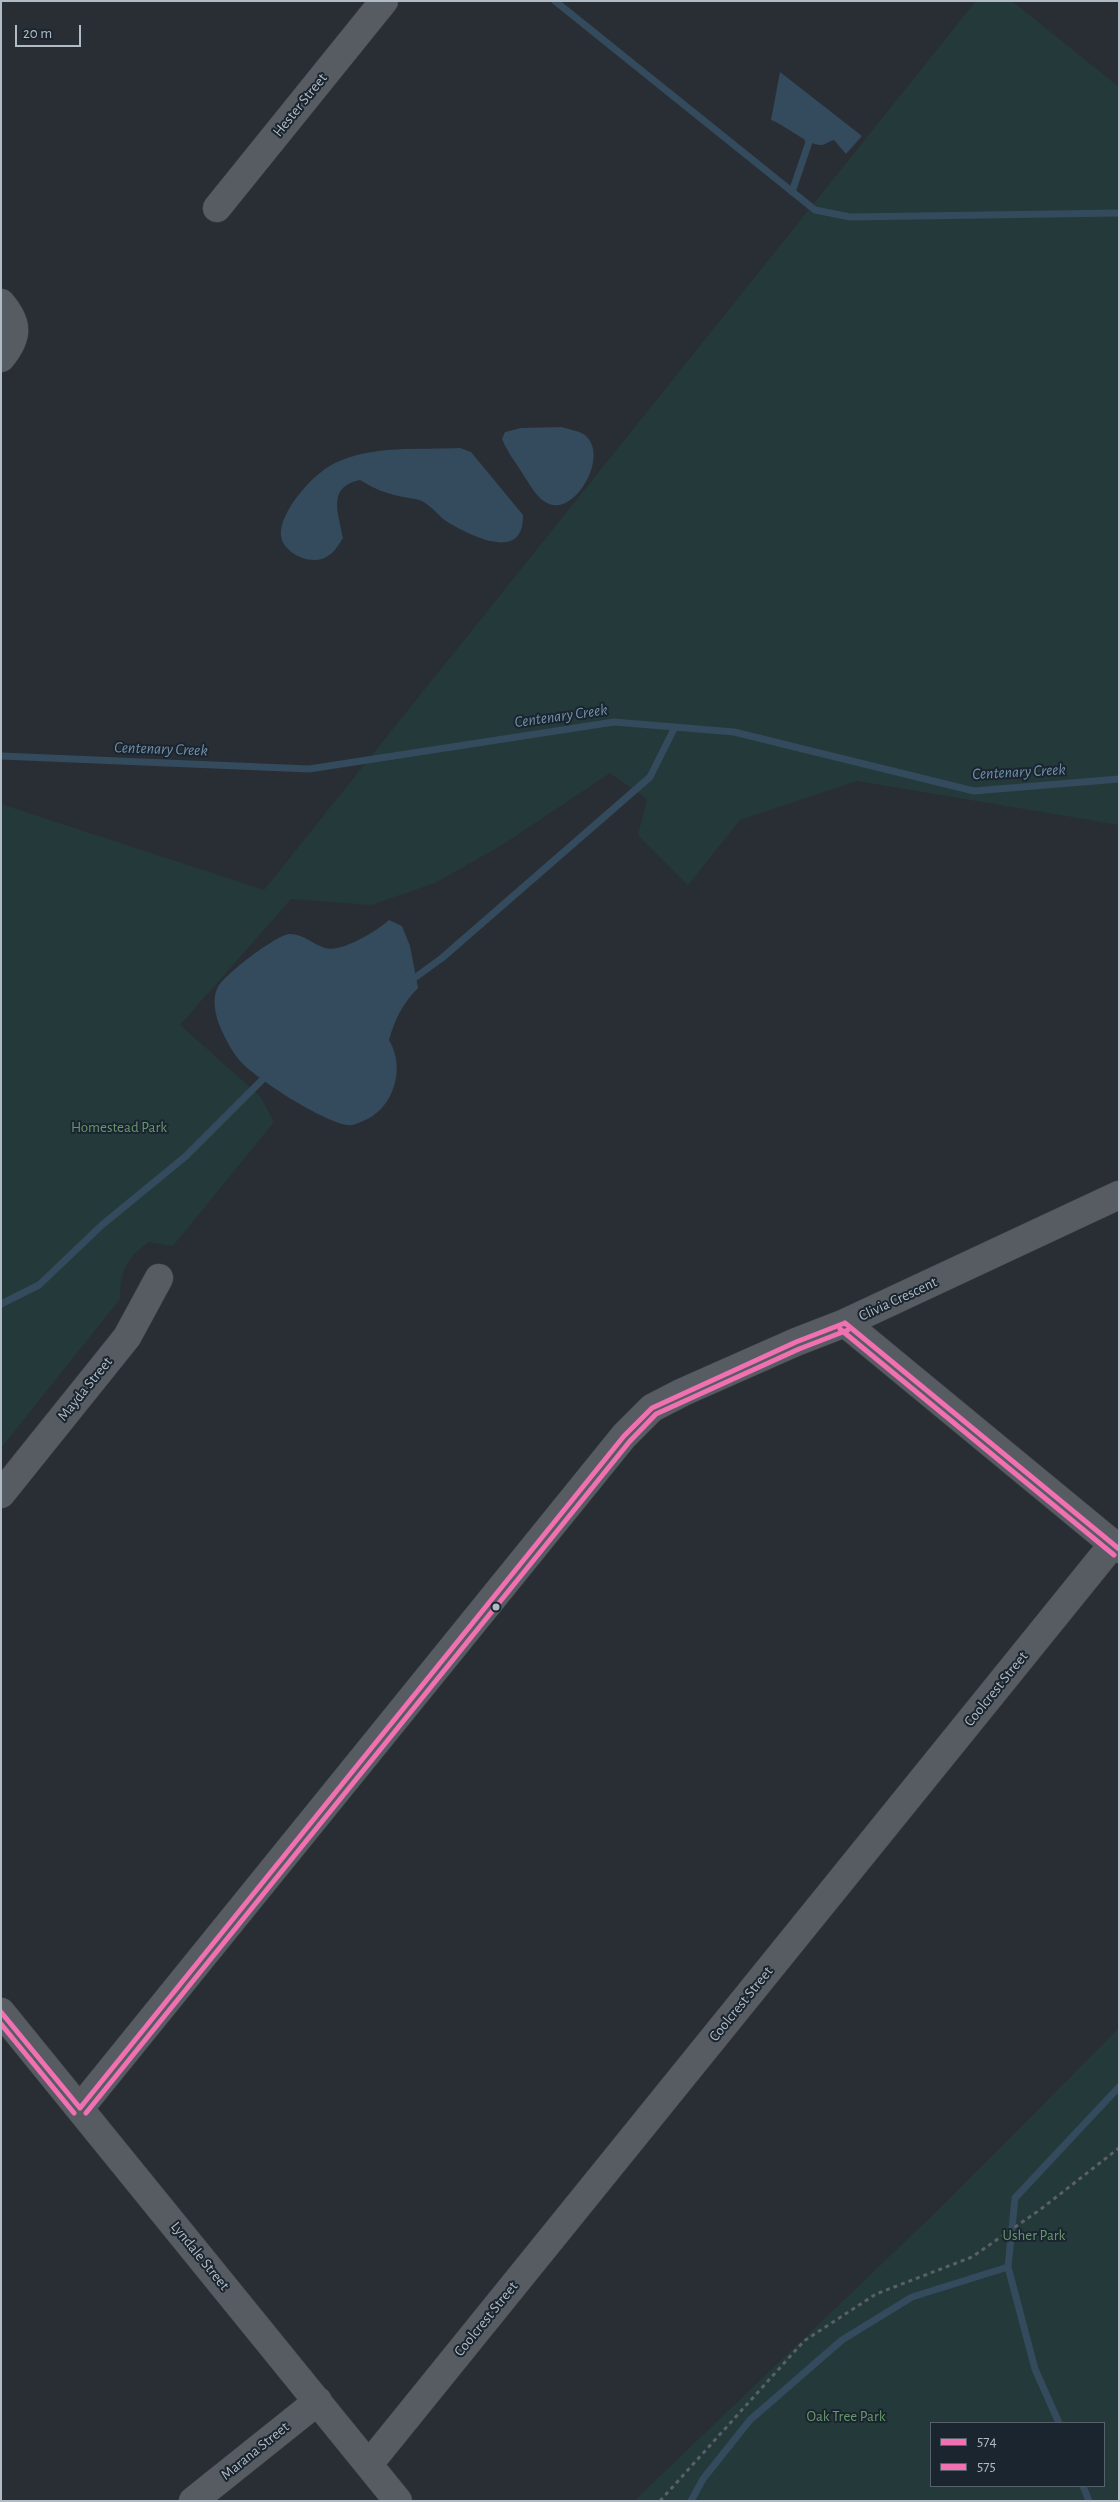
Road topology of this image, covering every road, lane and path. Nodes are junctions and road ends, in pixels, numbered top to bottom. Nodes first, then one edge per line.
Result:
1 (383, 2) edge
2 (217, 208) dead end
3 (1, 303) edge
4 (1, 358) edge
5 (1119, 1195) edge
6 (159, 1278) dead end
7 (845, 1323) junction
8 (1, 1494) edge
9 (1116, 1546) edge
10 (1, 2012) edge
11 (80, 2108) junction
12 (1119, 2148) edge
13 (318, 2401) junction
14 (368, 2463) junction
15 (193, 2501) edge
16 (398, 2501) edge
17 (660, 2501) edge

1 - 2 street, Hester Street
3 - 4 street
5 - 7 street, Clivia Crescent
6 - 8 street, Mayda Street
7 - 9 street
7 - 11 street, Clivia Crescent
9 - 14 street, Coolcrest Street
10 - 11 street, Lyndale Street
11 - 13 street, Lyndale Street
12 - 17 path
13 - 14 street, Lyndale Street
13 - 15 street, Marana Street
14 - 16 street, Lyndale Street

